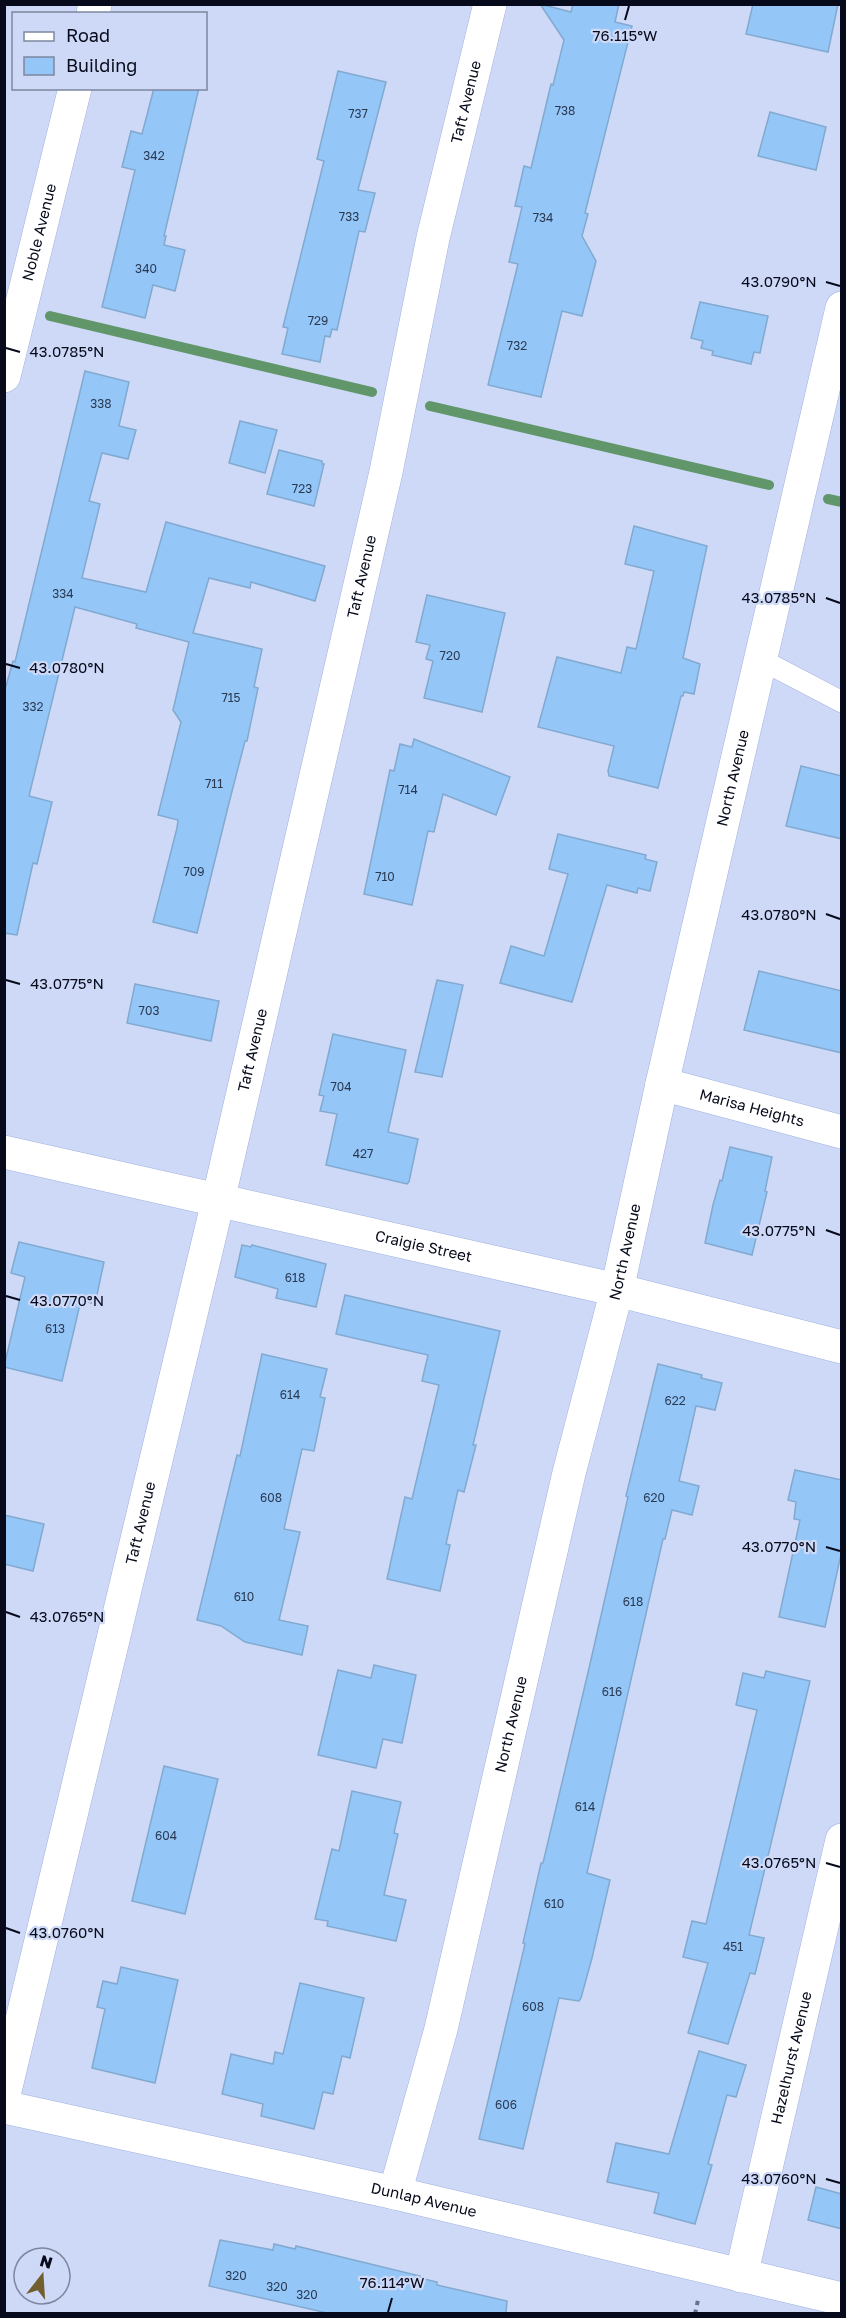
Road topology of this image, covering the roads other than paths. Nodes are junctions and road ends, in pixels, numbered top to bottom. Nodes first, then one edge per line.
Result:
1 (490, 4) edge
2 (75, 90) edge
3 (842, 308) edge
4 (4, 376) edge
5 (760, 659) junction
6 (842, 702) edge
7 (662, 1084) junction
8 (842, 1132) edge
9 (4, 1152) edge
10 (218, 1201) junction
11 (617, 1290) junction
12 (842, 1347) edge
13 (842, 1840) edge
14 (836, 1892) edge
15 (4, 2095) edge
16 (4, 2107) edge
17 (395, 2193) junction
18 (741, 2276) junction
19 (842, 2298) edge

1 - 10 street, Taft Avenue
2 - 4 street, Noble Avenue
3 - 5 street, North Avenue
5 - 6 lane
5 - 7 street, North Avenue
7 - 8 street, Marisa Heights
7 - 11 street, North Avenue
9 - 10 street, Craigie Street
10 - 11 street, Craigie Street
10 - 15 street, Taft Avenue
11 - 12 street, Craigie Street
11 - 17 street, North Avenue
13 - 14 street, Hazelhurst Avenue
14 - 18 street, Hazelhurst Avenue
16 - 17 street, Dunlap Avenue
17 - 18 street, Dunlap Avenue
18 - 19 street, Dunlap Avenue

